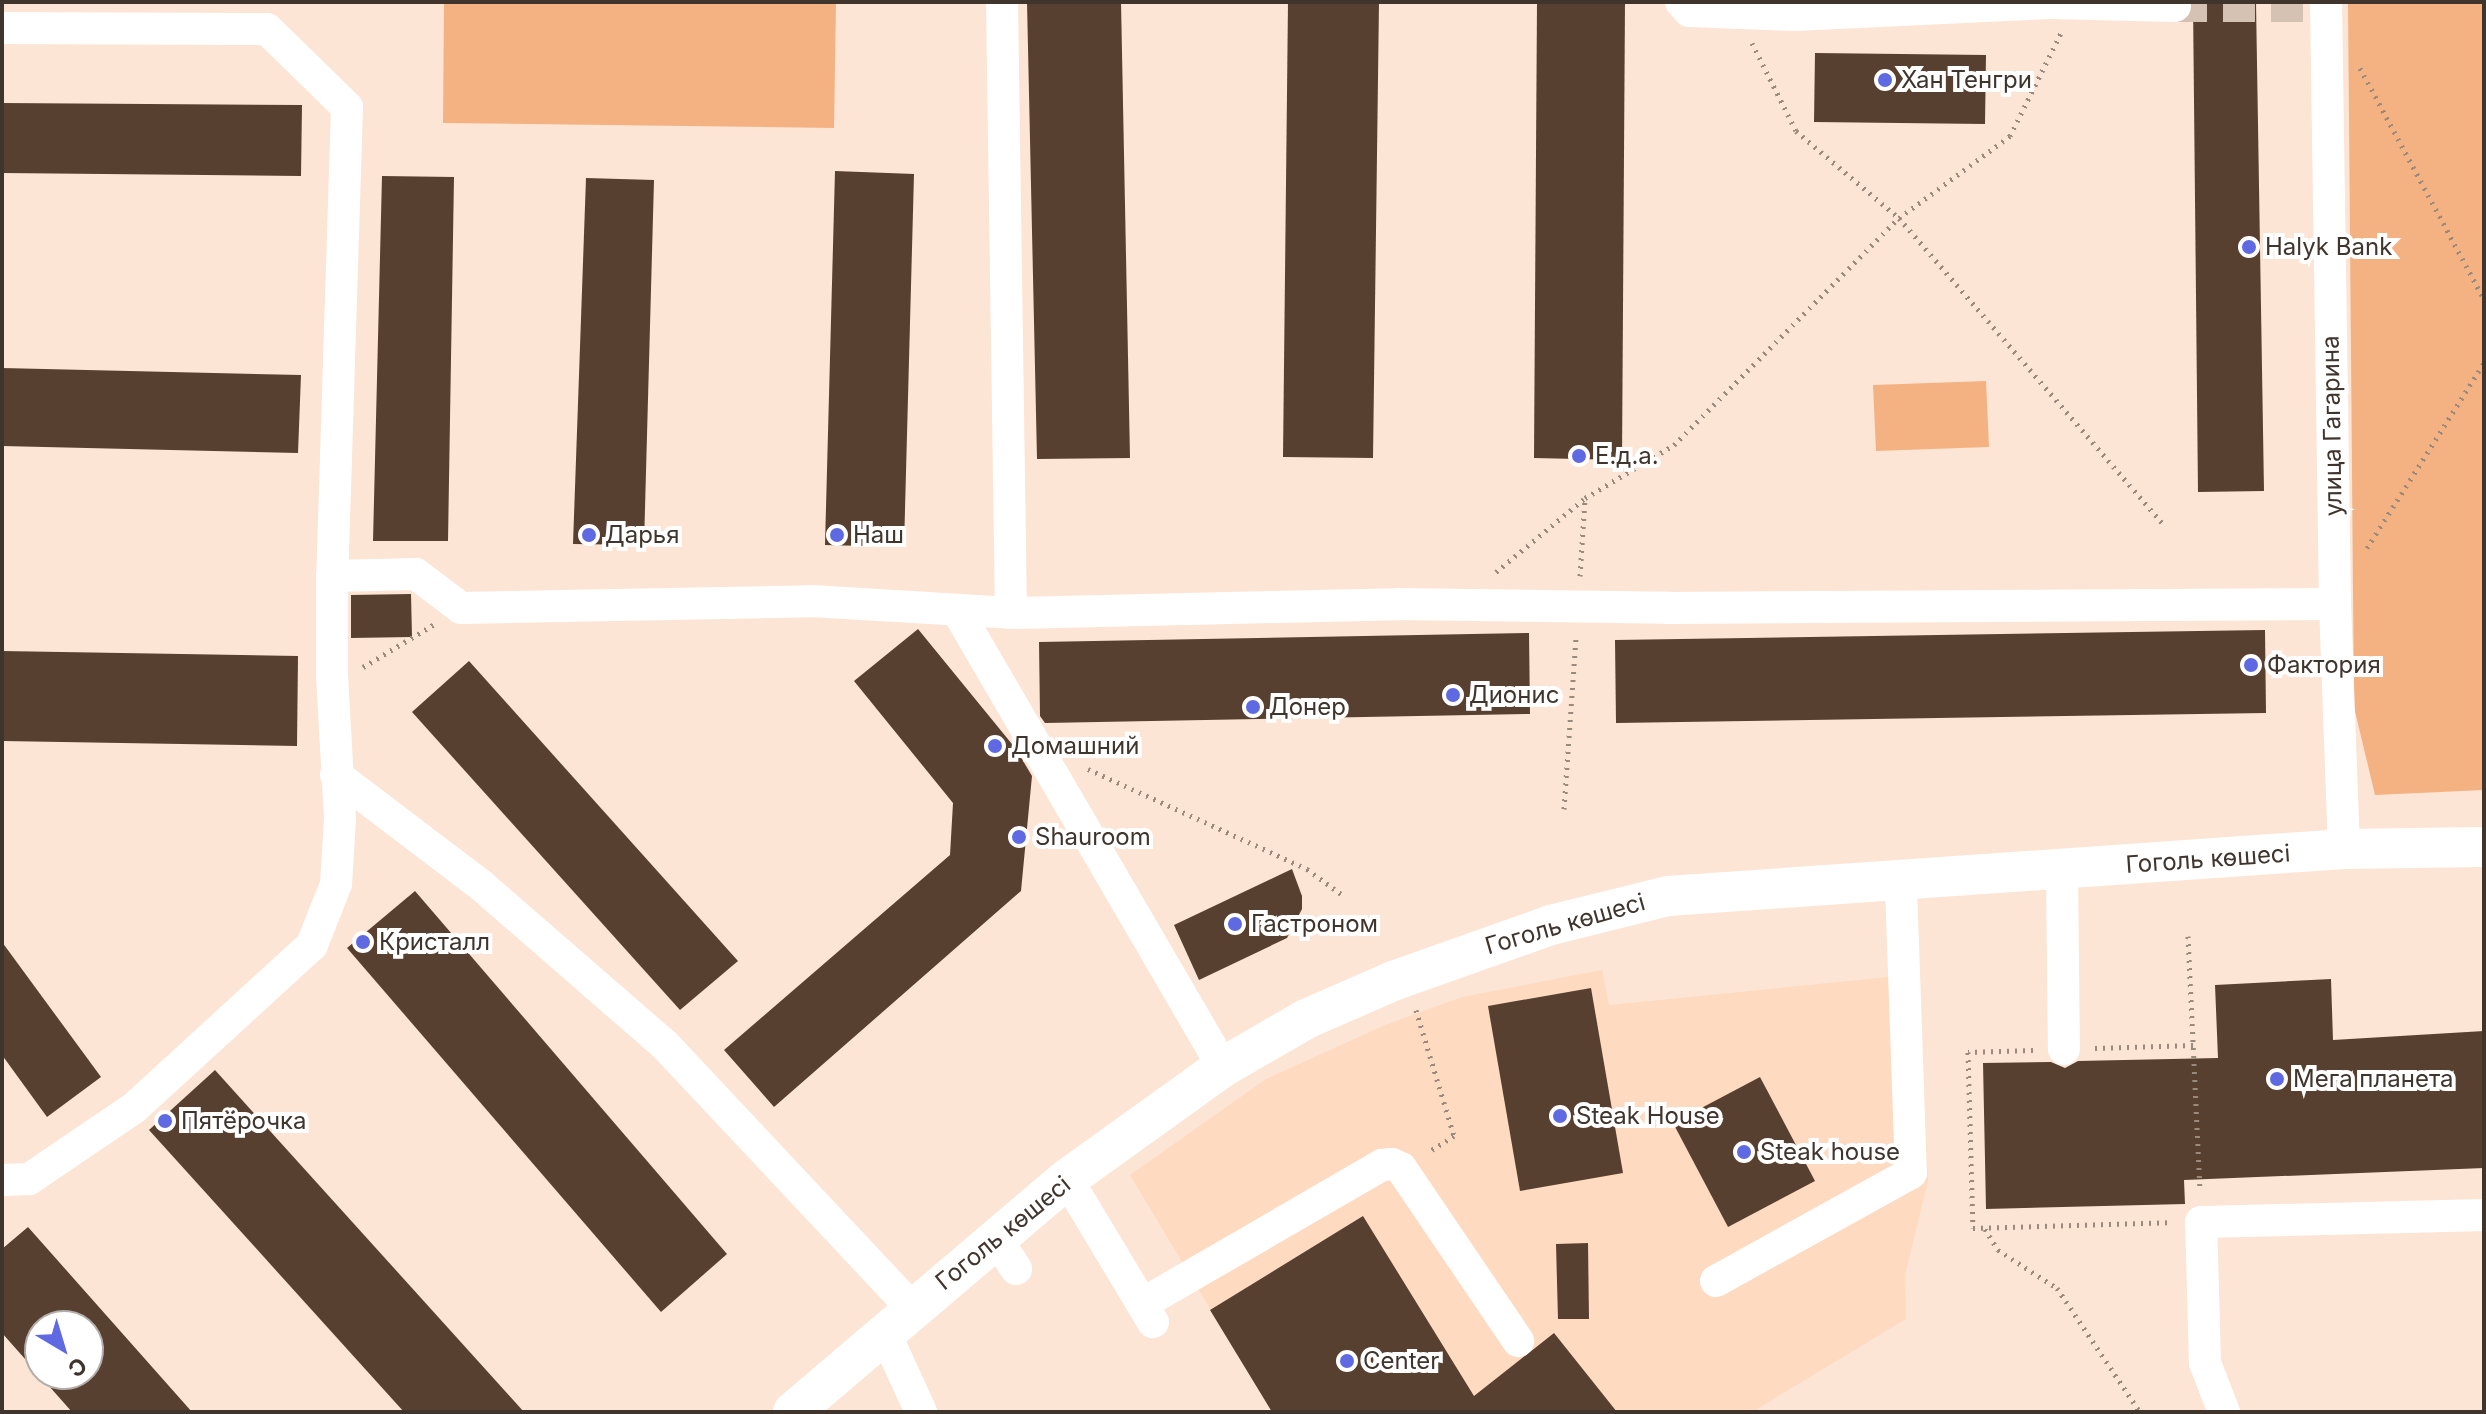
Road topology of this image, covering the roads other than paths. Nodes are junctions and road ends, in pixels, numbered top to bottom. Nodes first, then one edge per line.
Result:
1 (1002, 2) edge
2 (1681, 2) edge
3 (2326, 2) edge
4 (2175, 6) dead end
5 (267, 15) edge
6 (2, 28) edge
7 (332, 576) junction
8 (2335, 604) junction
9 (958, 612) junction
10 (1011, 613) junction
11 (336, 775) junction
12 (2484, 847) edge
13 (2344, 849) junction
14 (2062, 869) junction
15 (1901, 880) junction
16 (2064, 1049) road end
17 (1223, 1067) junction
18 (1067, 1179) junction
19 (2, 1180) edge
20 (2484, 1215) edge
21 (1716, 1281) dead end
22 (898, 1320) junction
23 (1518, 1341) dead end
24 (793, 1412) edge
25 (921, 1412) edge
26 (2224, 1412) edge

1 - 10 street
2 - 4 street
3 - 8 street, улица Гагарина
5 - 6 street
5 - 7 street
7 - 9 street
7 - 11 street
8 - 10 street
8 - 13 street, улица Гагарина
9 - 10 street
9 - 17 street
11 - 19 street
11 - 22 street
12 - 13 main road, Гоголь көшесі
13 - 14 main road, Гоголь көшесі
14 - 15 main road, Гоголь көшесі
14 - 16 street
15 - 17 main road, Гоголь көшесі
15 - 21 street
17 - 18 main road, Гоголь көшесі
18 - 22 main road, Гоголь көшесі
18 - 23 street
20 - 26 street
22 - 24 main road, Гоголь көшесі
22 - 25 street

